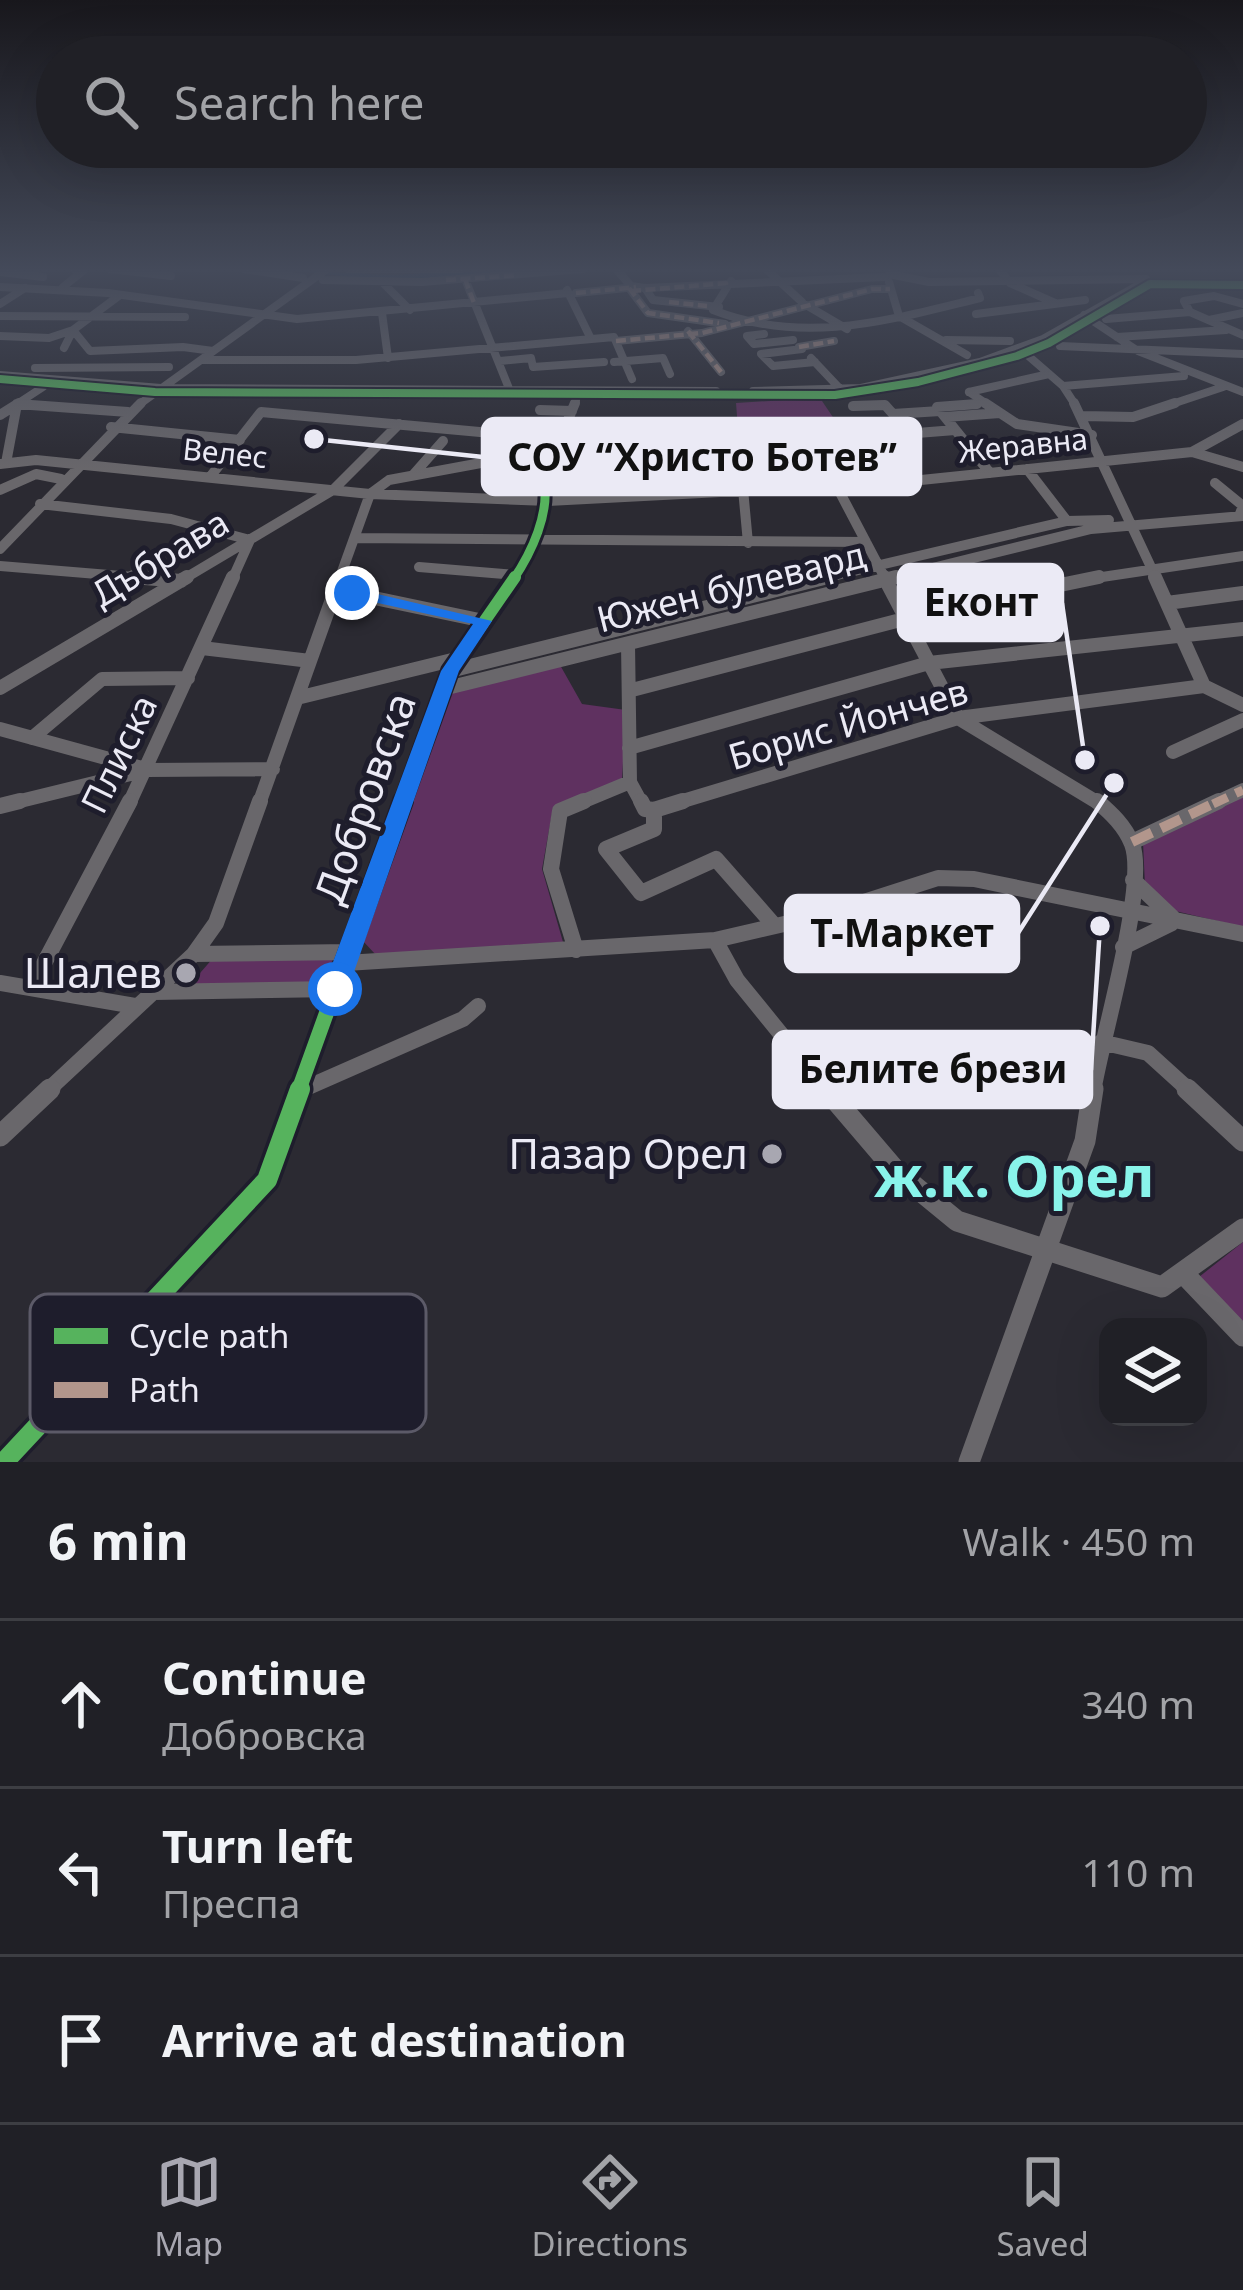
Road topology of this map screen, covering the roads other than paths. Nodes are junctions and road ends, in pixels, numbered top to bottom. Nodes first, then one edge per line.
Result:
1 (69, 337) edge
2 (79, 337) edge
3 (232, 337) edge
4 (386, 337) edge
5 (490, 337) edge
6 (644, 337) edge
7 (644, 337) edge
8 (692, 337) edge
9 (798, 337) edge
10 (935, 337) edge
11 (1005, 337) edge
12 (1045, 337) edge
13 (1049, 337) edge
14 (1118, 337) edge
15 (793, 338) junction
16 (591, 339) joint
17 (615, 340) junction
18 (940, 340) junction
19 (834, 341) dead end
20 (822, 343) junction
21 (1060, 346) dead end
22 (64, 348) dead end
23 (495, 348) junction
24 (213, 351) junction
25 (1138, 351) junction
26 (1025, 353) junction
27 (967, 355) dead end
28 (1243, 355) edge
29 (388, 358) junction
30 (500, 361) junction
31 (199, 362) junction
32 (614, 362) junction
33 (814, 362) junction
34 (176, 372) junction
35 (721, 372) dead end
36 (0, 374) edge
37 (670, 374) dead end
38 (1190, 376) junction
39 (1055, 378) junction
40 (1243, 379) edge
41 (632, 380) dead end
42 (1207, 381) junction
43 (1225, 386) junction
44 (43, 387) dead end
45 (127, 388) junction
46 (194, 388) junction
47 (160, 389) junction
48 (509, 390) junction
49 (842, 392) junction
50 (1243, 392) edge
51 (716, 393) tunnel mouth
52 (755, 393) tunnel mouth
53 (96, 394) dead end
54 (142, 400) junction
55 (17, 404) junction
56 (977, 404) dead end
57 (853, 406) dead end
58 (78, 409) junction
59 (540, 410) dead end
60 (128, 412) junction
61 (1011, 412) dead end
62 (997, 413) junction
63 (943, 414) junction
64 (0, 415) edge
65 (1083, 416) junction
66 (400, 424) junction
67 (1243, 424) edge
68 (111, 427) junction
69 (956, 430) junction
70 (1092, 435) junction
71 (867, 437) dead end
72 (240, 440) junction
73 (443, 441) dead end
74 (546, 452) junction
75 (1192, 452) junction
76 (765, 461) dead end
77 (1106, 461) junction
78 (3, 464) edge
79 (74, 464) junction
80 (1243, 467) edge
81 (1027, 469) junction
82 (990, 473) junction
83 (413, 475) junction
84 (210, 477) junction
85 (544, 477) junction
86 (61, 478) junction
87 (1215, 483) dead end
88 (836, 485) junction
89 (742, 489) junction
90 (0, 490) edge
91 (333, 490) junction
92 (704, 490) junction
93 (370, 494) junction
94 (548, 501) junction
95 (40, 504) junction
96 (1241, 516) edge
97 (1067, 521) junction
98 (1132, 524) junction
99 (355, 538) junction
100 (250, 539) junction
101 (533, 541) junction
102 (866, 542) junction
103 (748, 543) junction
104 (0, 549) edge
105 (1243, 556) edge
106 (233, 558) junction
107 (0, 566) edge
108 (1150, 566) junction
109 (418, 567) dead end
110 (882, 573) junction
111 (517, 575) junction
112 (181, 581) junction
113 (336, 590) junction
114 (1243, 593) edge
115 (1167, 603) junction
116 (905, 618) junction
117 (484, 621) junction
118 (1243, 629) edge
119 (1181, 636) junction
120 (628, 644) junction
121 (202, 649) junction
122 (310, 661) junction
123 (928, 663) junction
124 (453, 665) junction
125 (188, 678) junction
126 (1204, 686) junction
127 (0, 688) edge
128 (447, 688) junction
129 (632, 690) junction
130 (297, 698) junction
131 (1243, 706) edge
132 (958, 718) junction
133 (1243, 720) edge
134 (0, 729) edge
135 (32, 738) junction
136 (629, 748) junction
137 (1173, 752) dead end
138 (273, 769) junction
139 (147, 770) junction
140 (630, 782) junction
141 (1243, 790) edge
142 (0, 806) edge
143 (654, 810) junction
144 (1132, 842) junction
145 (1132, 880) junction
146 (1131, 912) junction
147 (1177, 921) junction
148 (773, 924) junction
149 (1243, 934) edge
150 (715, 940) junction
151 (1123, 947) junction
152 (576, 950) junction
153 (194, 954) junction
154 (348, 957) junction
155 (0, 983) edge
156 (31, 988) junction
157 (335, 989) junction
158 (154, 992) junction
159 (136, 1006) junction
160 (478, 1006) dead end
161 (1100, 1042) junction
162 (297, 1092) junction
163 (0, 1136) edge
164 (1243, 1141) edge
165 (1243, 1229) edge
166 (1050, 1248) junction
167 (1185, 1275) junction
168 (160, 1294) edge
169 (1243, 1336) edge
170 (30, 1432) edge
171 (2, 1462) edge
172 (969, 1462) edge

1 - 22 street
2 - 24 street
3 - 24 street
4 - 29 street
5 - 23 street
6 - 17 street
7 - 17 street
8 - 35 street
9 - 15 street
10 - 18 street
11 - 18 street
12 - 49 street
13 - 26 street
14 - 25 street
15 - 20 street
15 - 20 street
15 - 33 street
15 - 33 street
16 - 17 street
16 - 23 street
17 - 32 street
18 - 27 street
19 - 20 street
21 - 25 street
23 - 29 street
23 - 30 street
24 - 31 street
25 - 28 street
25 - 38 street
26 - 39 street
26 - 49 street
29 - 31 street
30 - 32 street
30 - 48 street
31 - 34 street
32 - 37 street
32 - 41 street
33 - 49 street
34 - 36 street
34 - 45 street
34 - 46 street
34 - 47 street
36 - 45 street
38 - 39 street
38 - 42 street
39 - 62 street
39 - 65 street
40 - 42 street
42 - 43 street
43 - 50 street
43 - 65 street
44 - 55 street
45 - 47 street
45 - 54 street
46 - 47 street
46 - 48 street
47 - 48 street
47 - 54 street
48 - 51 street
49 - 52 street
53 - 58 street
54 - 60 street
55 - 58 street
55 - 64 street
55 - 78 street
56 - 63 street
57 - 63 street
58 - 60 street
59 - 74 street
60 - 68 street
61 - 62 street
62 - 63 street
62 - 70 street
63 - 69 street
65 - 70 street
66 - 72 street
66 - 74 street
66 - 91 street, Дъбрава
67 - 75 street, Жеравна
68 - 72 street
68 - 79 street
69 - 71 street
69 - 82 street
70 - 77 street
72 - 84 street
73 - 83 street
74 - 83 street
74 - 85 street
74 - 85 street
75 - 77 street, Жеравна
75 - 80 street
76 - 92 street
77 - 81 street, Жеравна
77 - 98 street
78 - 79 street, Велес
79 - 84 street, Велес
79 - 86 street
81 - 82 street, Жеравна
81 - 97 street
82 - 88 street, Жеравна
83 - 93 street
84 - 91 street, Велес
85 - 94 street
86 - 90 street
86 - 95 street
87 - 96 street
88 - 89 street, Жеравна
88 - 102 street
89 - 92 street, Жеравна
89 - 103 street
91 - 93 street, Велес
91 - 100 street, Дъбрава
92 - 94 street, Жеравна
93 - 94 street, Жеравна
93 - 99 street
94 - 101 street, Добровска
95 - 100 street
95 - 104 street
96 - 98 street, Южен булевард
97 - 98 street
97 - 110 street
98 - 108 street
98 - 110 street, Южен булевард
99 - 101 street
99 - 113 street
100 - 106 street, Плиска
101 - 103 street
101 - 111 street, Добровска
102 - 103 street
102 - 110 street
105 - 108 street
106 - 112 street, Дъбрава
106 - 121 street, Плиска
107 - 112 street
108 - 115 street
108 - 116 street
109 - 111 street
110 - 116 street
110 - 120 street, Южен булевард
110 - 124 street
111 - 117 street, Добровска
112 - 127 street, Дъбрава
113 - 117 street
113 - 122 street
114 - 115 street
115 - 119 street
116 - 123 street
116 - 129 street
117 - 124 street, Добровска
118 - 119 street
119 - 123 street
119 - 126 street
120 - 128 street, Южен булевард
120 - 129 street
121 - 122 street
121 - 125 street, Плиска
122 - 130 street
123 - 132 street
123 - 136 street
124 - 128 street, Добровска
124 - 130 street
125 - 135 street
125 - 139 street, Плиска
126 - 131 street
126 - 132 street, Борис Йончев
128 - 154 street, Добровска
129 - 136 street
130 - 138 street
132 - 143 street, Борис Йончев
132 - 144 street
133 - 137 street
134 - 135 street
135 - 139 street
136 - 140 street
138 - 139 street
138 - 153 street
139 - 142 street
139 - 156 street, Плиска
140 - 143 street
140 - 152 street
141 - 144 street
143 - 148 street
144 - 145 street
145 - 146 street
145 - 147 street
146 - 147 street
146 - 148 street
146 - 151 street
147 - 149 street
147 - 151 street
148 - 150 street
150 - 152 street
150 - 166 street
151 - 161 street
152 - 154 street
153 - 154 street
153 - 158 street
154 - 157 street, Добровска
155 - 156 street
156 - 159 street
157 - 158 street
157 - 162 street, Добровска
158 - 159 street
159 - 163 street
160 - 162 street
161 - 164 street
161 - 166 street
162 - 168 street, Добровска
165 - 167 street
166 - 167 street
166 - 172 street
167 - 169 street
170 - 171 street, Добровска

